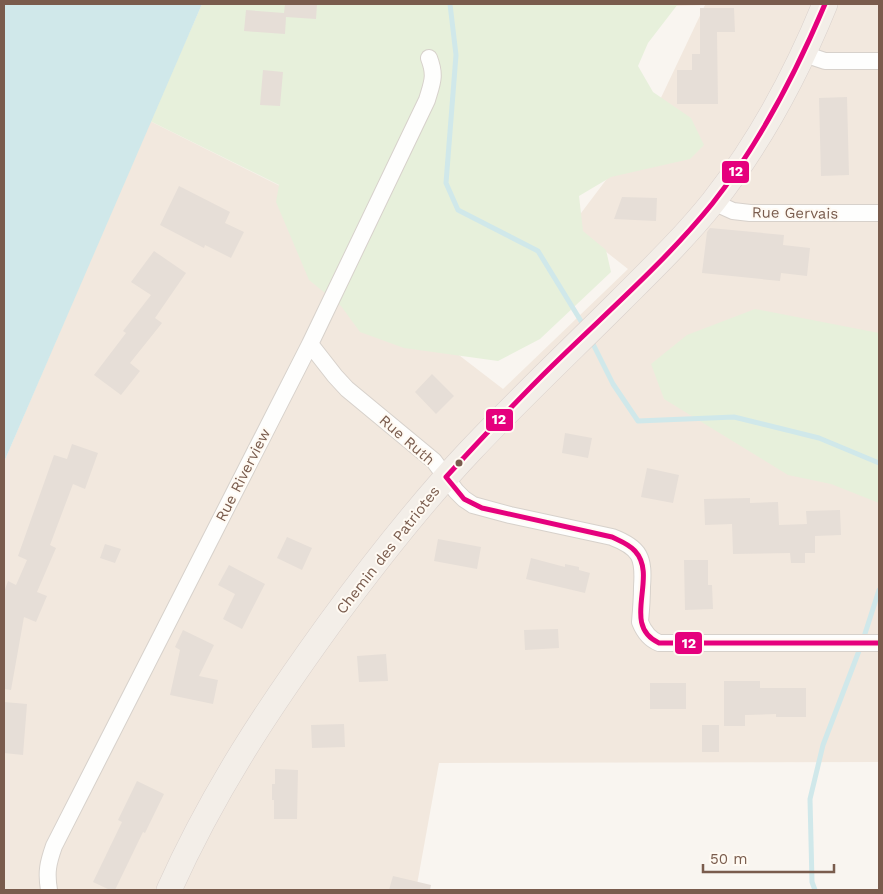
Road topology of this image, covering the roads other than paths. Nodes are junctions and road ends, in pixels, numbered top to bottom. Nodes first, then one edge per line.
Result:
1 (825, 4) edge
2 (804, 54) junction
3 (429, 58) dead end
4 (879, 61) edge
5 (713, 202) junction
6 (879, 213) edge
7 (310, 344) junction
8 (446, 477) junction
9 (879, 643) edge
10 (49, 890) edge
11 (169, 890) edge

1 - 2 main road, Chemin des Patriotes
2 - 4 street
2 - 5 main road, Chemin des Patriotes
3 - 7 street, Rue Riverview
5 - 6 street, Rue Gervais
5 - 8 main road, Chemin des Patriotes
7 - 8 street, Rue Ruth
7 - 10 street, Rue Riverview
8 - 9 street, Rue Ruth
8 - 11 main road, Chemin des Patriotes

